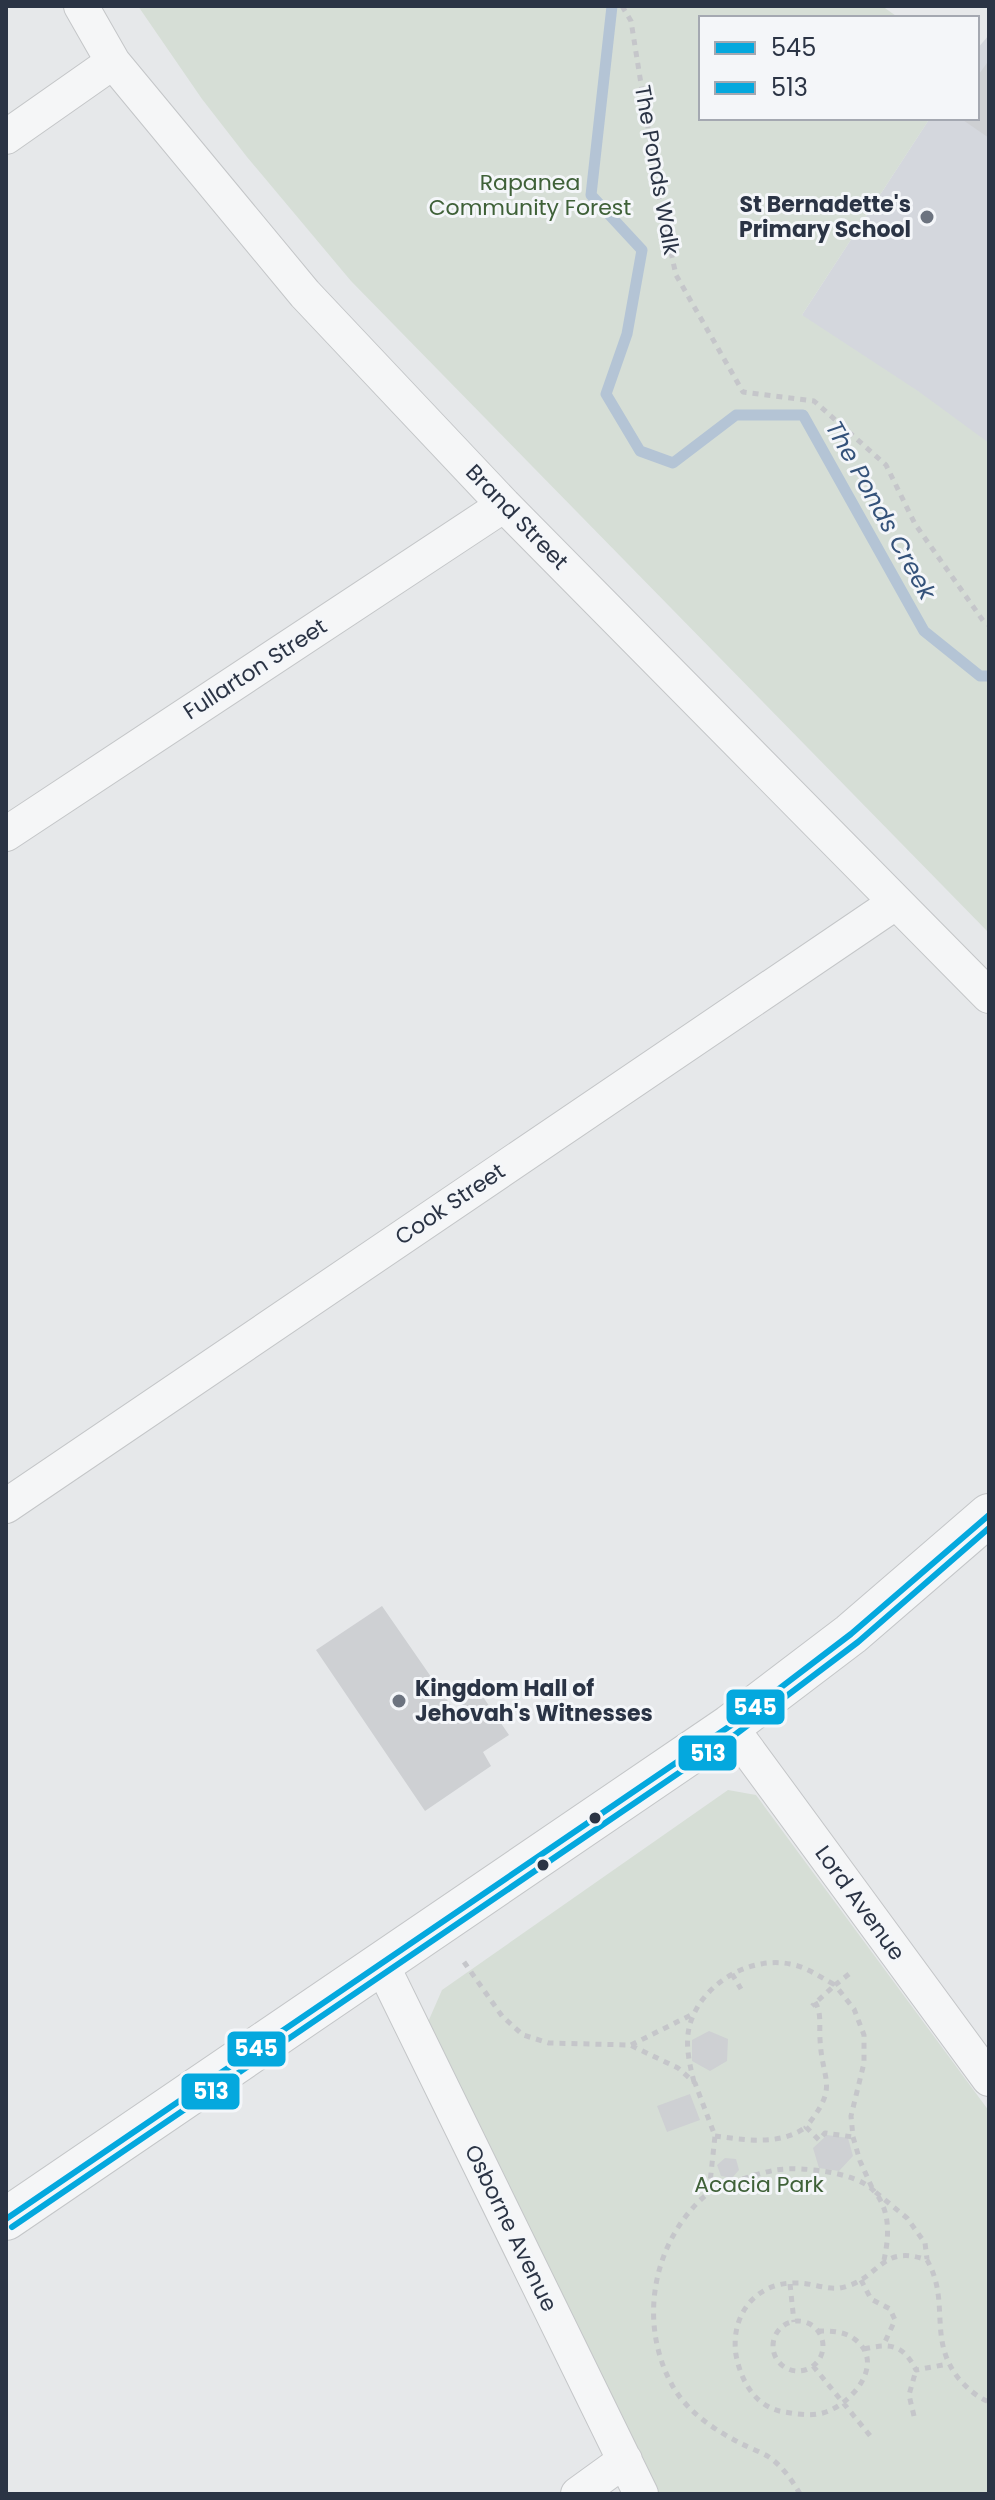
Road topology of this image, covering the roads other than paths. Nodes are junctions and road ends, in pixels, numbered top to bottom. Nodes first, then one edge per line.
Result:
1 (81, 6) edge
2 (113, 62) junction
3 (6, 137) edge
4 (504, 505) junction
5 (6, 834) edge
6 (895, 903) junction
7 (989, 996) edge
8 (6, 1506) edge
9 (989, 1515) edge
10 (730, 1726) junction
11 (381, 1963) junction
12 (989, 2079) edge
13 (6, 2219) edge
14 (625, 2460) junction
15 (578, 2494) edge
16 (641, 2494) edge

1 - 2 street, Brand Street
2 - 3 street
2 - 4 street, Brand Street
4 - 5 street, Fullarton Street
4 - 6 street, Brand Street
6 - 7 street, Brand Street
6 - 8 street, Cook Street
9 - 10 street
10 - 11 street
10 - 12 street, Lord Avenue
11 - 13 street
11 - 14 street, Osborne Avenue
14 - 15 street
14 - 16 street, Osborne Avenue

